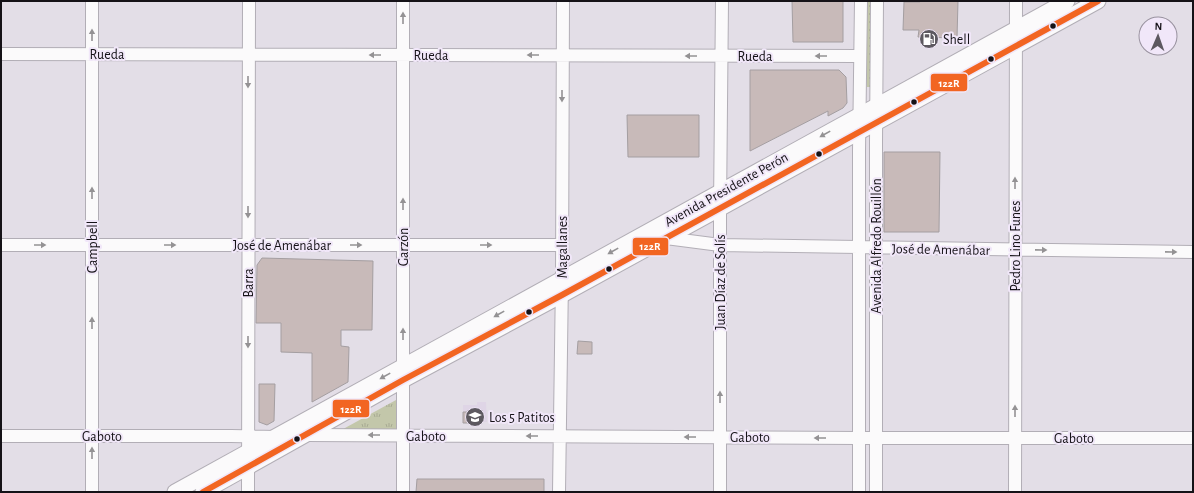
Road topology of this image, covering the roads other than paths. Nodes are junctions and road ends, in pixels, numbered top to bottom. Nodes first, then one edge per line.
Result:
1 (92, 1) edge
2 (249, 1) edge
3 (404, 1) edge
4 (562, 1) edge
5 (722, 1) edge
6 (861, 1) edge
7 (878, 1) edge
8 (1016, 1) edge
9 (1067, 1) edge
10 (1098, 1) edge
11 (1016, 29) junction
12 (1016, 46) junction
13 (1, 54) edge
14 (92, 54) junction
15 (248, 55) junction
16 (404, 55) junction
17 (562, 56) junction
18 (721, 56) junction
19 (860, 56) junction
20 (877, 106) junction
21 (859, 115) junction
22 (876, 122) junction
23 (859, 132) junction
24 (721, 192) junction
25 (720, 208) junction
26 (666, 238) junction
27 (1, 245) edge
28 (92, 245) junction
29 (248, 245) junction
30 (403, 245) junction
31 (562, 245) junction
32 (720, 245) junction
33 (859, 247) junction
34 (876, 248) junction
35 (1015, 250) junction
36 (1193, 252) edge
37 (562, 279) junction
38 (562, 295) junction
39 (403, 373) junction
40 (307, 435) junction
41 (1, 436) edge
42 (92, 436) junction
43 (248, 436) junction
44 (403, 436) junction
45 (559, 436) junction
46 (720, 437) junction
47 (274, 438) junction
48 (860, 438) junction
49 (876, 438) junction
50 (1015, 438) junction
51 (1193, 438) edge
52 (248, 452) junction
53 (248, 467) junction
54 (92, 492) edge
55 (175, 492) edge
56 (203, 492) edge
57 (248, 492) edge
58 (403, 492) edge
59 (559, 492) edge
60 (720, 492) edge
61 (860, 492) edge
62 (876, 492) edge
63 (1015, 492) edge

14 -> 1 street, Campbell
2 - 15 street, Barra
16 -> 3 street, Garzón
4 - 17 street, Magallanes
5 - 18 street, Juan Díaz de Solís
6 - 19 street, Avenida Alfredo Rouillón
7 - 20 street, Avenida Alfredo Rouillón
8 - 11 street, Pedro Lino Funes
9 - 11 main road, Avenida Presidente Perón
10 - 12 main road, Avenida Presidente Perón
11 - 12 street, Pedro Lino Funes
11 - 20 main road, Avenida Presidente Perón
12 - 22 main road, Avenida Presidente Perón
35 -> 12 street, Pedro Lino Funes
13 - 14 street, Rueda
14 - 15 street, Rueda
28 -> 14 street, Campbell
16 -> 15 street, Rueda
15 -> 29 street, Barra
17 -> 16 street, Rueda
30 -> 16 street, Garzón
18 -> 17 street, Rueda
17 -> 31 street, Magallanes
19 -> 18 street, Rueda
18 - 24 street, Juan Díaz de Solís
19 - 21 street, Avenida Alfredo Rouillón
20 - 21 main road, Avenida Presidente Perón
20 - 22 street, Avenida Alfredo Rouillón
21 - 23 street, Avenida Alfredo Rouillón
21 -> 24 main road, Avenida Presidente Perón
22 - 23 main road, Avenida Presidente Perón
22 - 34 street, Avenida Alfredo Rouillón
23 - 25 main road, Avenida Presidente Perón
23 - 33 street, Avenida Alfredo Rouillón
24 - 25 street, Juan Díaz de Solís
24 -> 37 main road, Avenida Presidente Perón
25 - 26 main road, Avenida Presidente Perón
25 - 32 street, Juan Díaz de Solís
26 - 32 street, José de Amenábar
26 - 38 main road, Avenida Presidente Perón
27 -> 28 street, José de Amenábar
28 -> 29 street, José de Amenábar
42 -> 28 street, Campbell
29 -> 30 street, José de Amenábar
29 -> 43 street, Barra
30 -> 31 street, José de Amenábar
39 -> 30 street, Garzón
31 - 37 street, Magallanes
32 - 33 street, José de Amenábar
46 -> 32 street, Juan Díaz de Solís
33 - 34 street, José de Amenábar
33 - 48 street, Avenida Alfredo Rouillón
34 - 35 street, José de Amenábar
34 - 49 street, Avenida Alfredo Rouillón
35 -> 36 street, José de Amenábar
50 -> 35 street, Pedro Lino Funes
37 - 38 street, Magallanes
37 -> 39 main road, Avenida Presidente Perón
38 - 39 main road, Avenida Presidente Perón
38 - 45 street, Magallanes
39 - 40 main road, Avenida Presidente Perón
39 - 44 street, Garzón
39 -> 47 main road, Avenida Presidente Perón
44 -> 40 street, Gaboto
40 - 53 main road, Avenida Presidente Perón
41 - 42 street, Gaboto
42 - 43 street, Gaboto
54 -> 42 street, Campbell
43 - 47 street, Gaboto
43 - 52 street, Barra
45 -> 44 street, Gaboto
44 - 58 street, Garzón
46 -> 45 street, Gaboto
45 - 59 street, Magallanes
48 -> 46 street, Gaboto
46 - 60 street, Juan Díaz de Solís
47 - 52 main road, Avenida Presidente Perón
48 - 49 street, Gaboto
48 - 61 street, Avenida Alfredo Rouillón
49 - 50 street, Gaboto
49 - 62 street, Avenida Alfredo Rouillón
50 - 51 street, Gaboto
50 - 63 street, Pedro Lino Funes
52 - 53 street, Barra
52 - 55 main road, Avenida Presidente Perón
53 - 56 main road, Avenida Presidente Perón
53 - 57 street, Barra

